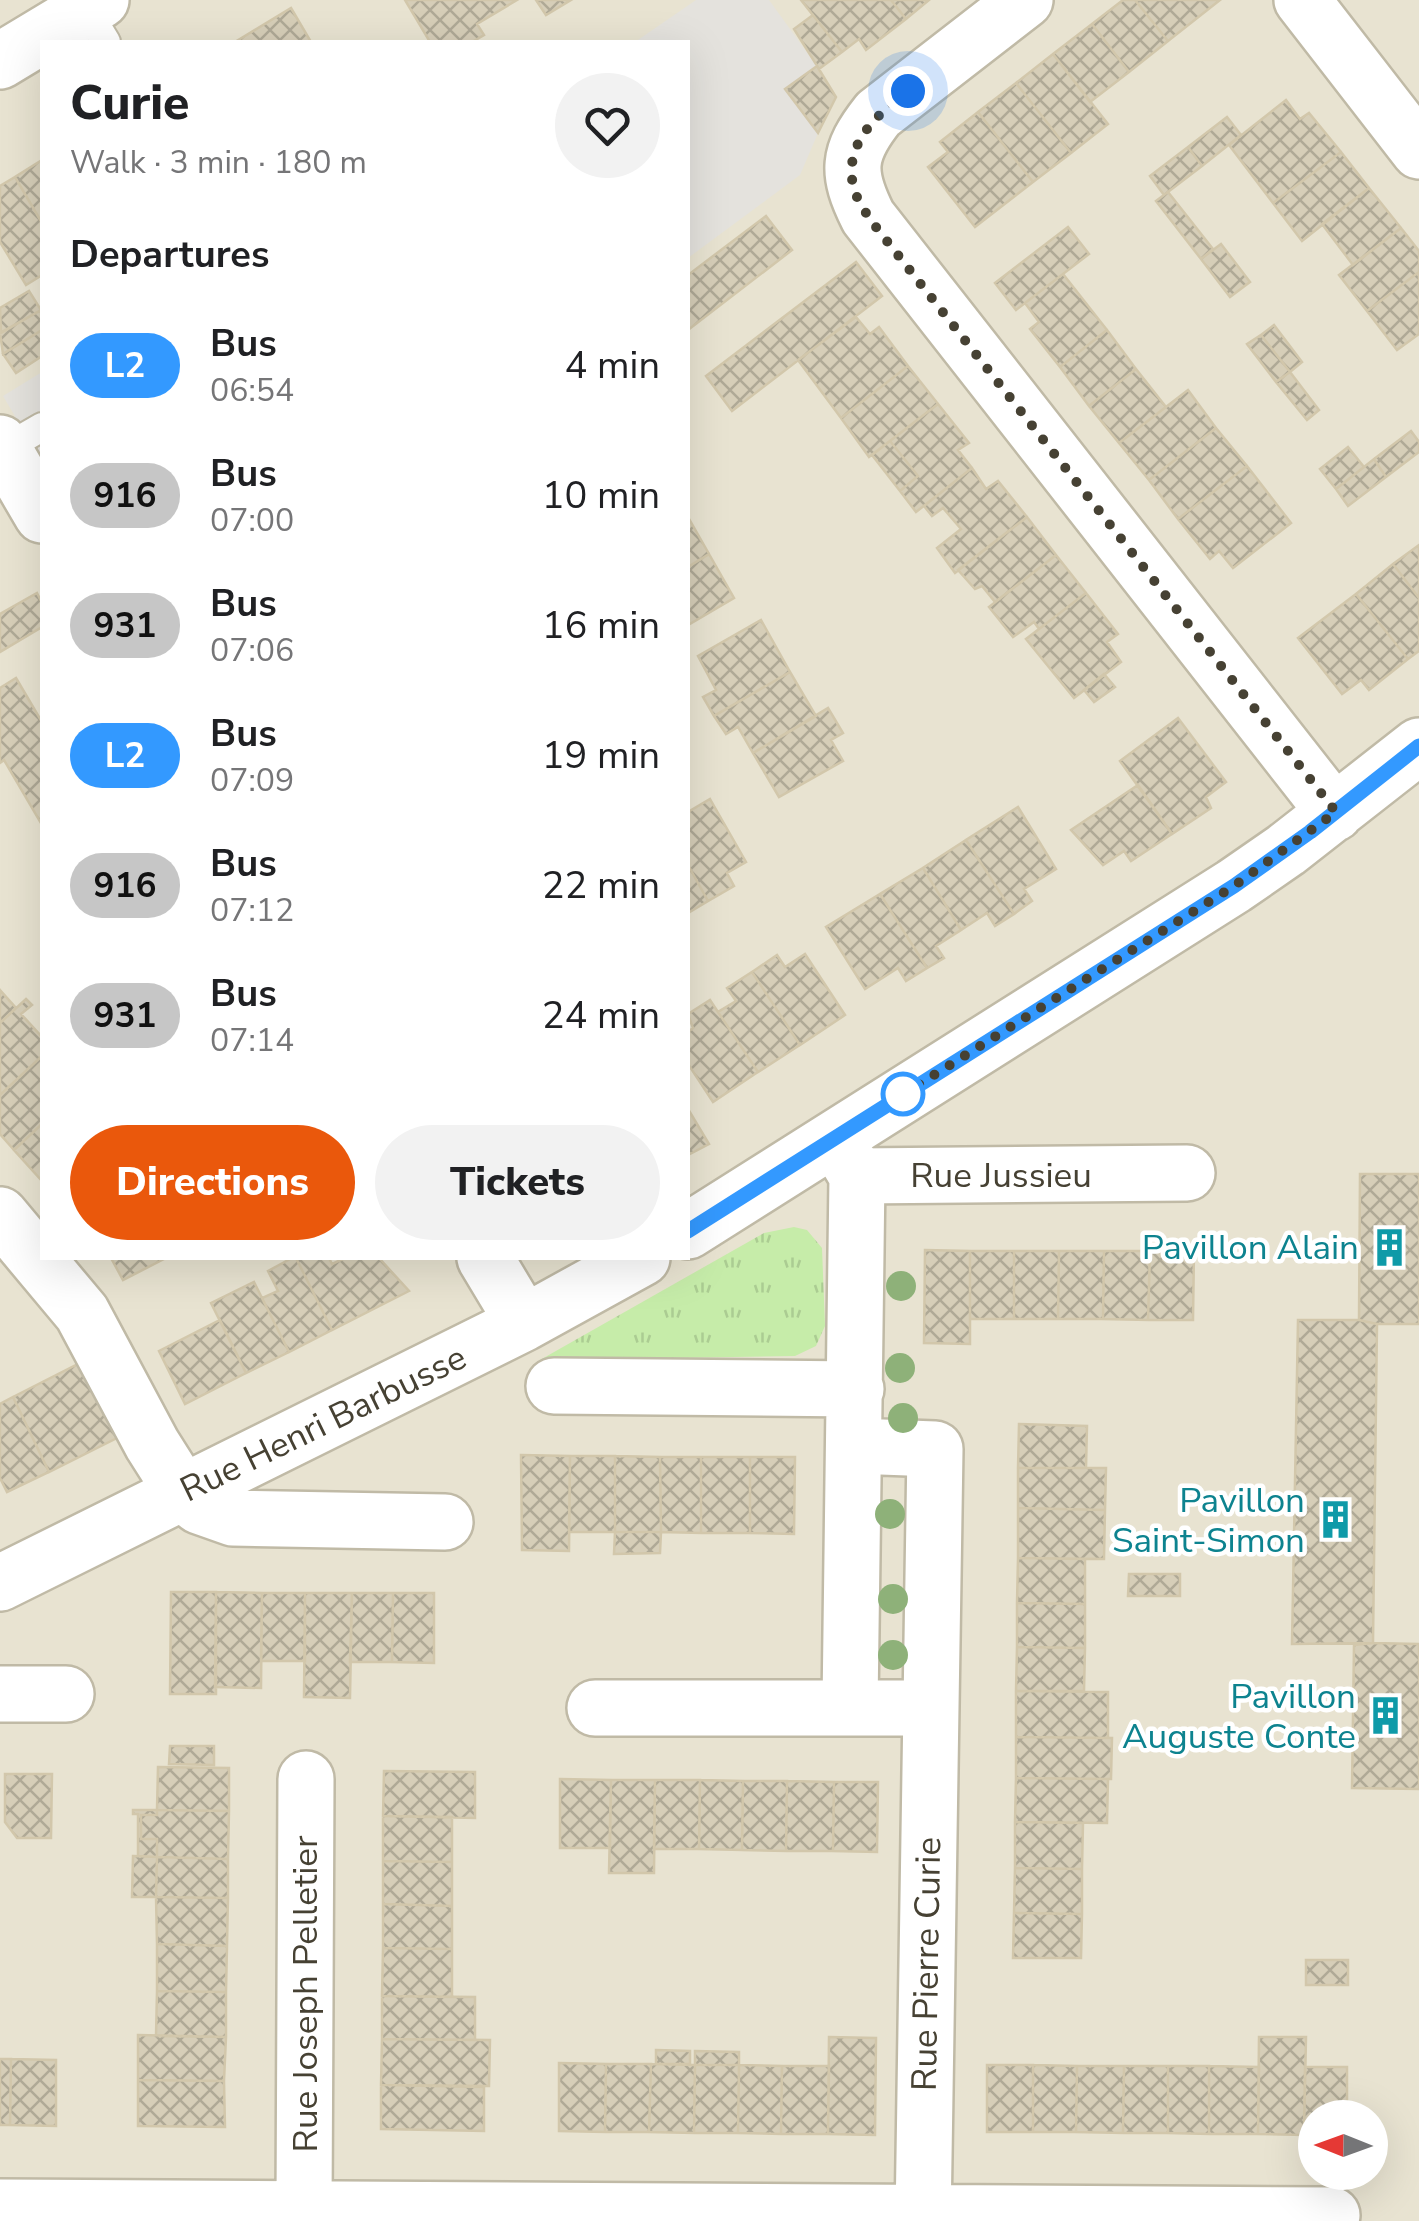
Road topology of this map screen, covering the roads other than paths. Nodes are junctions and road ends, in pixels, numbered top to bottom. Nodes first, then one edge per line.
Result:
1 (1025, 0) edge
2 (1302, 0) edge
3 (98, 17) edge
4 (47, 40) edge
5 (40, 43) edge
6 (0, 61) edge
7 (1419, 151) edge
8 (15, 440) edge
9 (40, 509) edge
10 (1419, 746) edge
11 (1336, 812) junction
12 (846, 1158) junction
13 (1186, 1174) dead end
14 (0, 1215) edge
15 (690, 1230) edge
16 (485, 1260) edge
17 (638, 1260) edge
18 (524, 1324) junction
19 (554, 1386) dead end
20 (856, 1389) junction
21 (855, 1446) junction
22 (183, 1493) junction
23 (446, 1522) dead end
24 (0, 1583) edge
25 (0, 1694) edge
26 (66, 1694) dead end
27 (850, 1706) junction
28 (594, 1708) dead end
29 (930, 1708) junction
30 (306, 1780) dead end
31 (0, 2207) edge
32 (304, 2209) junction
33 (1332, 2215) dead end
34 (923, 2217) edge

1 - 11 street
2 - 7 street
3 - 4 street
5 - 6 street
8 - 9 street
10 - 11 street
11 - 12 street
12 - 13 street, Rue Jussieu
12 - 15 street
12 - 20 street
14 - 22 street
16 - 18 street
17 - 18 street, Rue Henri Barbusse
18 - 22 street, Rue Henri Barbusse
19 - 20 street
20 - 21 street
21 - 27 street
21 - 29 street, Rue Pierre Curie
22 - 23 street
22 - 24 street, Rue Henri Barbusse
25 - 26 street
27 - 28 street
27 - 29 street
29 - 34 street, Rue Pierre Curie
30 - 32 street, Rue Joseph Pelletier
31 - 32 street
32 - 34 street
33 - 34 street

